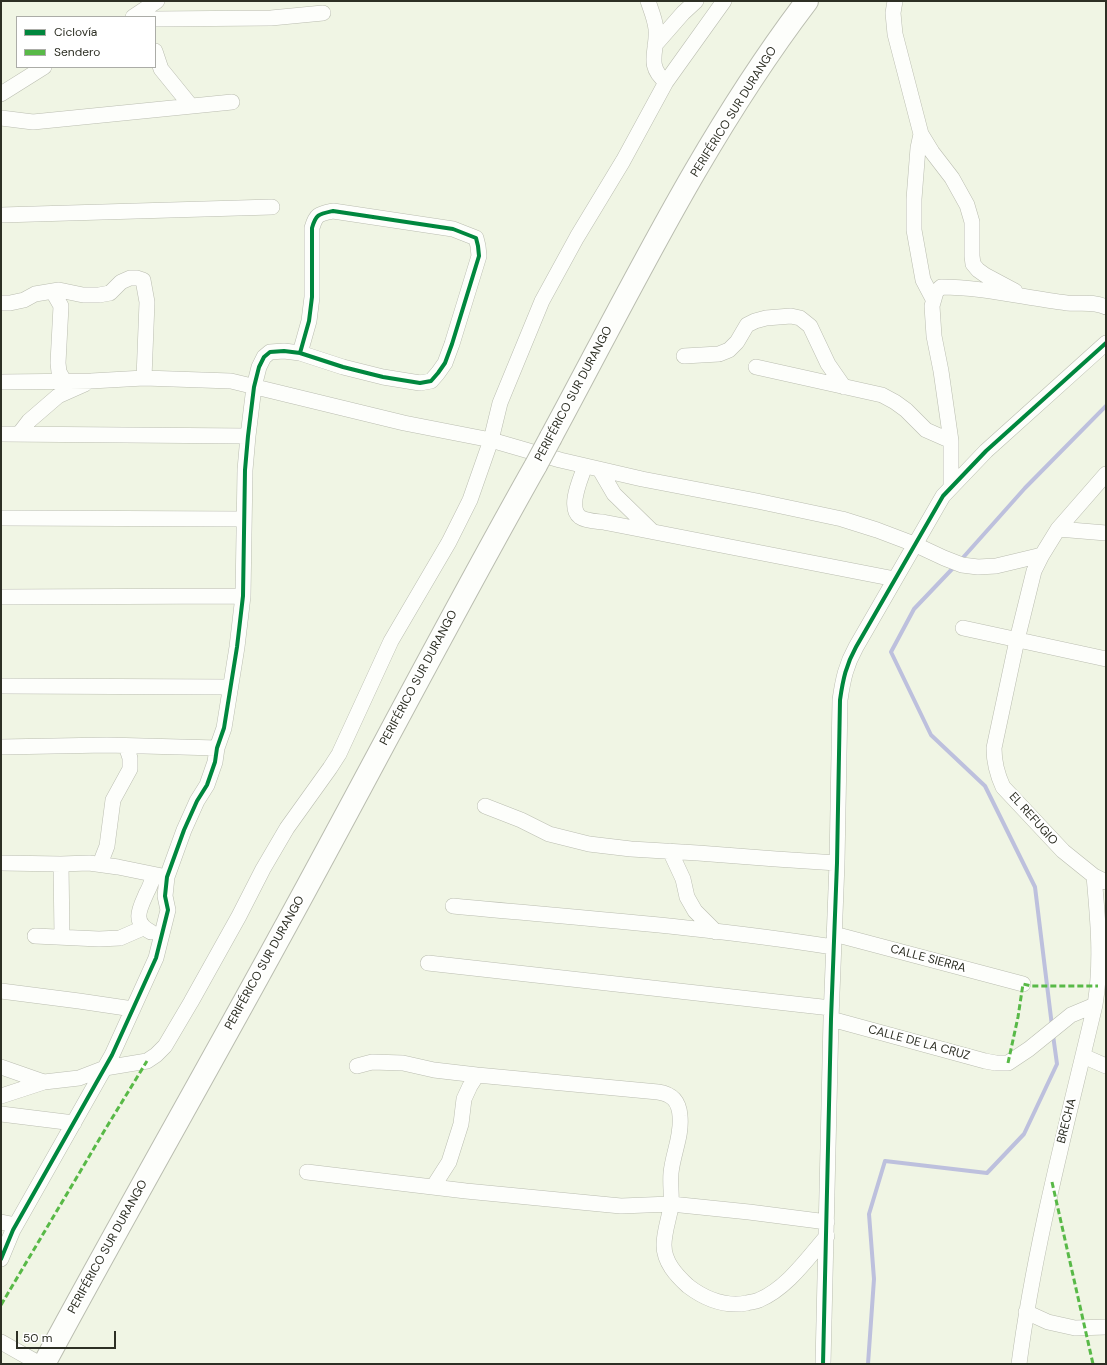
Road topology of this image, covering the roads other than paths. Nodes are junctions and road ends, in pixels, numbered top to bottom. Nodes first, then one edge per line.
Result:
1 (157, 1) edge
2 (648, 1) edge
3 (696, 1) edge
4 (724, 1) edge
5 (807, 1) edge
6 (895, 1) edge
7 (323, 13) dead end
8 (134, 16) edge
9 (156, 18) edge
10 (655, 45) junction
11 (156, 55) edge
12 (42, 68) edge
13 (666, 82) junction
14 (1, 94) edge
15 (232, 102) dead end
16 (191, 106) junction
17 (1, 118) edge
18 (921, 134) junction
19 (272, 207) dead end
20 (1, 215) edge
21 (53, 292) junction
22 (1028, 298) junction
23 (933, 299) junction
24 (1, 303) edge
25 (1106, 307) edge
26 (1106, 343) edge
27 (300, 353) junction
28 (684, 356) dead end
29 (756, 367) dead end
30 (144, 378) junction
31 (91, 381) junction
32 (1, 382) edge
33 (64, 382) junction
34 (254, 387) junction
35 (844, 387) junction
36 (1, 434) edge
37 (19, 434) junction
38 (248, 436) junction
39 (491, 440) junction
40 (950, 441) junction
41 (585, 466) junction
42 (600, 470) junction
43 (1106, 474) edge
44 (952, 487) junction
45 (1, 518) edge
46 (244, 519) junction
47 (1058, 529) junction
48 (652, 531) junction
49 (1106, 533) edge
50 (914, 544) junction
51 (1042, 555) junction
52 (895, 579) junction
53 (243, 596) junction
54 (1, 597) edge
55 (963, 628) dead end
56 (1017, 640) junction
57 (1106, 659) edge
58 (1, 686) edge
59 (230, 687) junction
60 (126, 746) junction
61 (1, 747) edge
62 (217, 748) junction
63 (485, 806) dead end
64 (670, 851) junction
65 (1, 863) edge
66 (837, 863) junction
67 (62, 864) junction
68 (100, 864) junction
69 (161, 876) junction
70 (1100, 879) edge
71 (453, 906) dead end
72 (143, 928) junction
73 (716, 932) junction
74 (162, 935) junction
75 (35, 936) dead end
76 (62, 937) junction
77 (834, 940) junction
78 (428, 963) dead end
79 (1102, 965) edge
80 (1023, 984) dead end
81 (1, 991) edge
82 (1095, 1005) junction
83 (133, 1010) junction
84 (831, 1013) junction
85 (1083, 1056) junction
86 (357, 1066) dead end
87 (1106, 1066) edge
88 (1, 1067) edge
89 (105, 1068) junction
90 (477, 1075) junction
91 (44, 1082) junction
92 (1, 1096) edge
93 (1, 1114) edge
94 (74, 1123) junction
95 (307, 1172) dead end
96 (433, 1187) junction
97 (671, 1204) junction
98 (1, 1222) edge
99 (16, 1225) junction
100 (827, 1229) junction
101 (1, 1259) edge
102 (1026, 1312) junction
103 (1106, 1327) edge
104 (1, 1342) edge
105 (43, 1363) edge
106 (823, 1364) edge
107 (1019, 1364) edge

1 - 8 street
2 - 10 street
3 - 10 street
4 - 13 street
5 - 105 highway, PERIFÉRICO SUR DURANGO, bridge
6 - 18 street
7 - 9 street
10 - 13 street
11 - 16 street
12 - 14 street
13 - 39 street
15 - 16 street
16 - 17 street
18 - 22 street
18 - 23 street
19 - 20 street
21 - 24 street
21 - 30 street
21 - 33 street
22 - 23 street
22 - 25 street
23 - 40 street
26 - 44 street
27 - 27 street
27 - 34 street
28 - 35 street
29 - 35 street
30 - 31 street
30 - 34 street
31 - 33 street
31 - 37 street
32 - 33 street
34 - 38 street
34 - 39 street
35 - 40 street
36 - 37 street
37 - 38 street
38 - 46 street
39 - 41 street
39 - 89 street
40 - 44 street
41 - 42 street
41 - 48 street
42 - 48 street
42 - 50 street
43 - 47 street, EL REFUGIO
44 - 50 street
45 - 46 street
46 - 53 street
47 - 49 street
47 - 51 street, EL REFUGIO
48 - 52 street
50 - 51 street
50 - 52 street
51 - 56 street, EL REFUGIO
52 - 66 street
53 - 54 street
53 - 59 street
55 - 56 street
56 - 57 street
56 - 70 street, EL REFUGIO
58 - 59 street
59 - 62 street
60 - 61 street
60 - 62 street
60 - 68 street
62 - 69 street
63 - 64 street
64 - 66 street
64 - 73 street
65 - 67 street
66 - 77 street
67 - 68 street
67 - 76 street
68 - 69 street
69 - 72 street
69 - 74 street
70 - 79 street, BRECHA
71 - 73 street, CALLE SIERRA
72 - 74 street
72 - 76 street
73 - 77 street, CALLE SIERRA
74 - 83 street
75 - 76 street
77 - 80 street, CALLE SIERRA
77 - 84 street
78 - 84 street, CALLE DE LA CRUZ
79 - 82 street, BRECHA
81 - 83 street
82 - 84 street, CALLE DE LA CRUZ
82 - 85 street, BRECHA
83 - 89 street
84 - 100 street
85 - 87 street
85 - 102 street, BRECHA
86 - 90 street
88 - 91 street
89 - 91 street
89 - 94 street
90 - 96 street
90 - 97 street
91 - 92 street
93 - 94 street
94 - 99 street
95 - 96 street
96 - 97 street
97 - 100 street
97 - 100 street
98 - 99 street
99 - 101 street
100 - 106 street
102 - 103 street
102 - 107 street, BRECHA
104 - 105 street

